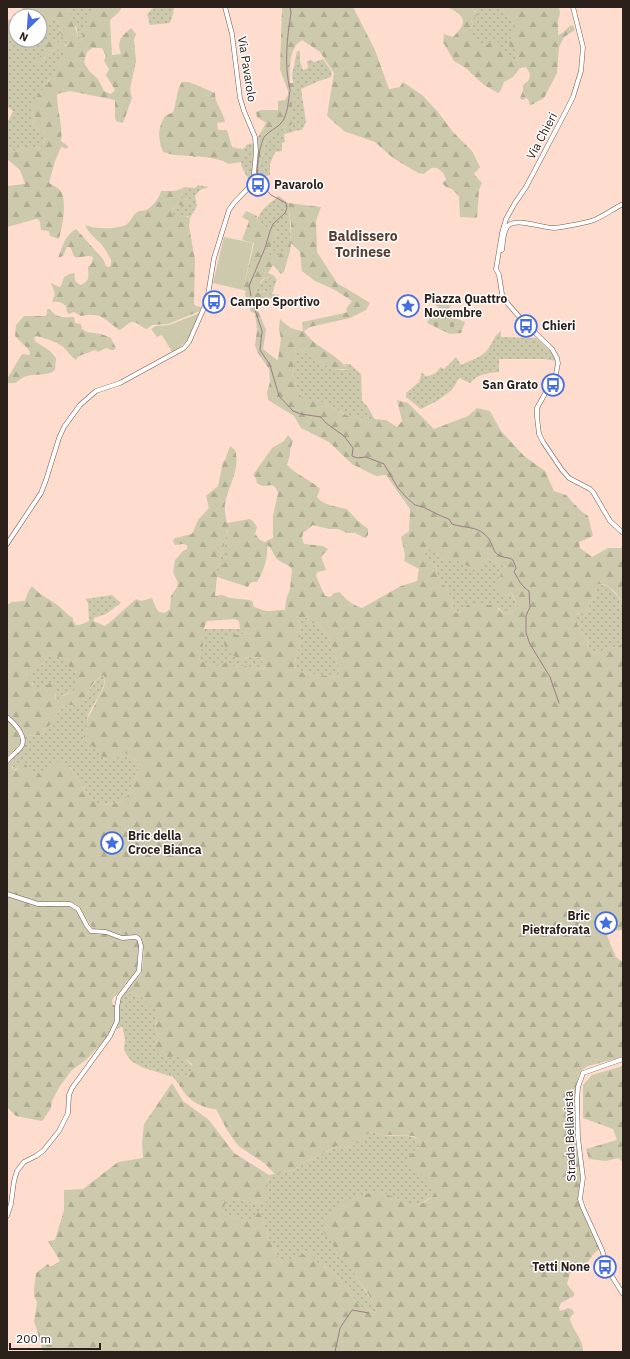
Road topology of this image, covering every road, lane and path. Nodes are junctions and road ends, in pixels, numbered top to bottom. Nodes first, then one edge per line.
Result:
1 (225, 7) edge
2 (573, 7) edge
3 (623, 204) edge
4 (498, 258) junction
5 (623, 533) edge
6 (7, 544) edge
7 (7, 717) edge
8 (7, 761) edge
9 (7, 894) edge
10 (623, 1060) edge
11 (7, 1216) edge
12 (623, 1294) edge

1 - 6 street, Via Pavarolo
2 - 4 street, Via Chieri
3 - 4 street
4 - 5 street, Via Chieri
7 - 8 street
9 - 11 street
10 - 12 street, Strada Bellavista

